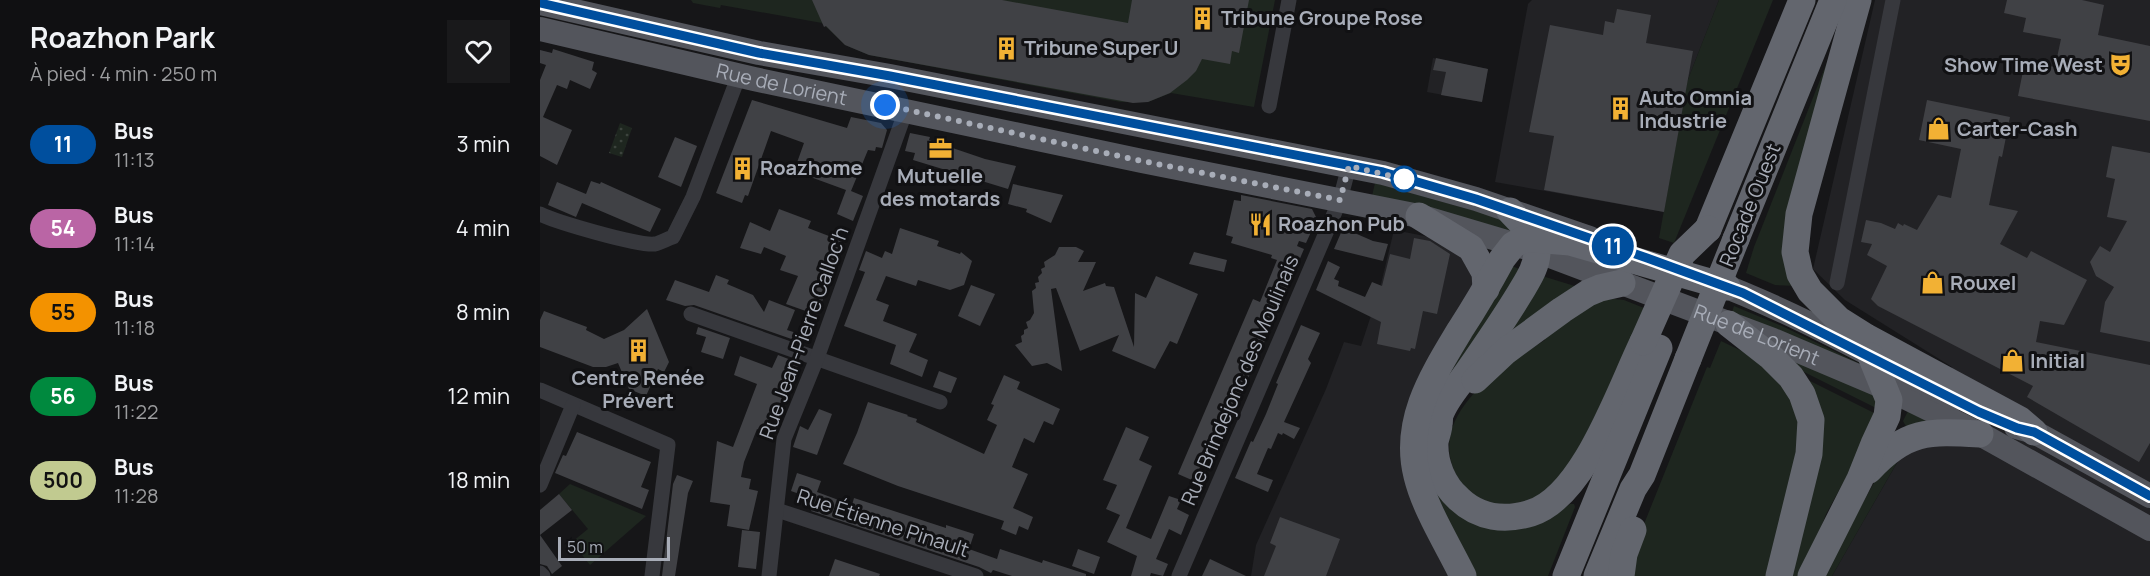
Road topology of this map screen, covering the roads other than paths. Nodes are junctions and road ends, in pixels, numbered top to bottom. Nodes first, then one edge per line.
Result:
1 (1289, 0) edge
2 (1802, 0) edge
3 (1833, 0) edge
4 (1858, 0) edge
5 (1893, 0) edge
6 (540, 3) edge
7 (540, 29) edge
8 (739, 75) junction
9 (1269, 106) dead end
10 (906, 110) junction
11 (1349, 166) junction
12 (1340, 200) junction
13 (1510, 211) junction
14 (540, 214) edge
15 (1419, 216) junction
16 (1528, 245) junction
17 (1622, 283) junction
18 (1837, 283) dead end
19 (1727, 287) junction
20 (1486, 289) junction
21 (691, 314) dead end
22 (1729, 324) junction
23 (1651, 345) junction
24 (1871, 356) junction
25 (817, 358) junction
26 (1886, 388) junction
27 (540, 390) edge
28 (940, 402) dead end
29 (573, 405) junction
30 (1439, 425) junction
31 (2034, 432) junction
32 (1980, 434) junction
33 (1642, 475) junction
34 (1860, 479) junction
35 (540, 485) edge
36 (2150, 496) edge
37 (777, 510) junction
38 (2150, 529) edge
39 (652, 576) edge
40 (769, 576) edge
41 (976, 576) edge
42 (1179, 576) edge
43 (1463, 576) edge
44 (1566, 576) edge
45 (1597, 576) edge
46 (1621, 576) edge
47 (1779, 576) edge
48 (1811, 576) edge

1 - 9 street
2 - 23 highway, Rocade Ouest, bridge
3 - 33 highway, Rocade Ouest, bridge
4 - 31 highway
5 - 18 street
6 - 11 main road, Rue de Lorient
7 - 8 main road, Rue de Lorient
8 - 10 main road, Rue de Lorient
8 - 14 street
10 - 12 main road, Rue de Lorient
10 - 25 street, Rue Jean-Pierre Calloc'h
11 - 12 street
11 - 13 main road, Rue de Lorient
12 - 15 main road, Rue de Lorient
12 - 42 street, Rue Brindejonc des Moulinais
13 - 16 highway
13 - 19 main road, Rue de Lorient
15 - 16 main road, Rue de Lorient
15 - 20 highway
16 - 17 main road, Rue de Lorient
16 - 19 highway
16 - 20 highway
16 - 30 highway
17 - 22 main road, Rue de Lorient
17 - 30 highway
19 - 24 main road, Rue de Lorient
20 - 43 highway
21 - 25 street
22 - 26 main road, Rue de Lorient
22 - 47 highway
23 - 30 highway
23 - 44 highway
24 - 26 highway
24 - 31 main road, Rue de Lorient
25 - 28 street
25 - 37 street, Rue Jean-Pierre Calloc'h
26 - 32 main road, Rue de Lorient
26 - 34 highway
27 - 29 street
29 - 35 street
29 - 39 street
31 - 36 main road, Rue de Lorient
32 - 34 highway
32 - 38 main road, Rue de Lorient
33 - 45 highway, Rocade Ouest
33 - 46 highway
34 - 48 highway
37 - 40 street, Rue Jean-Pierre Calloc'h
37 - 41 street, Rue Étienne Pinault

